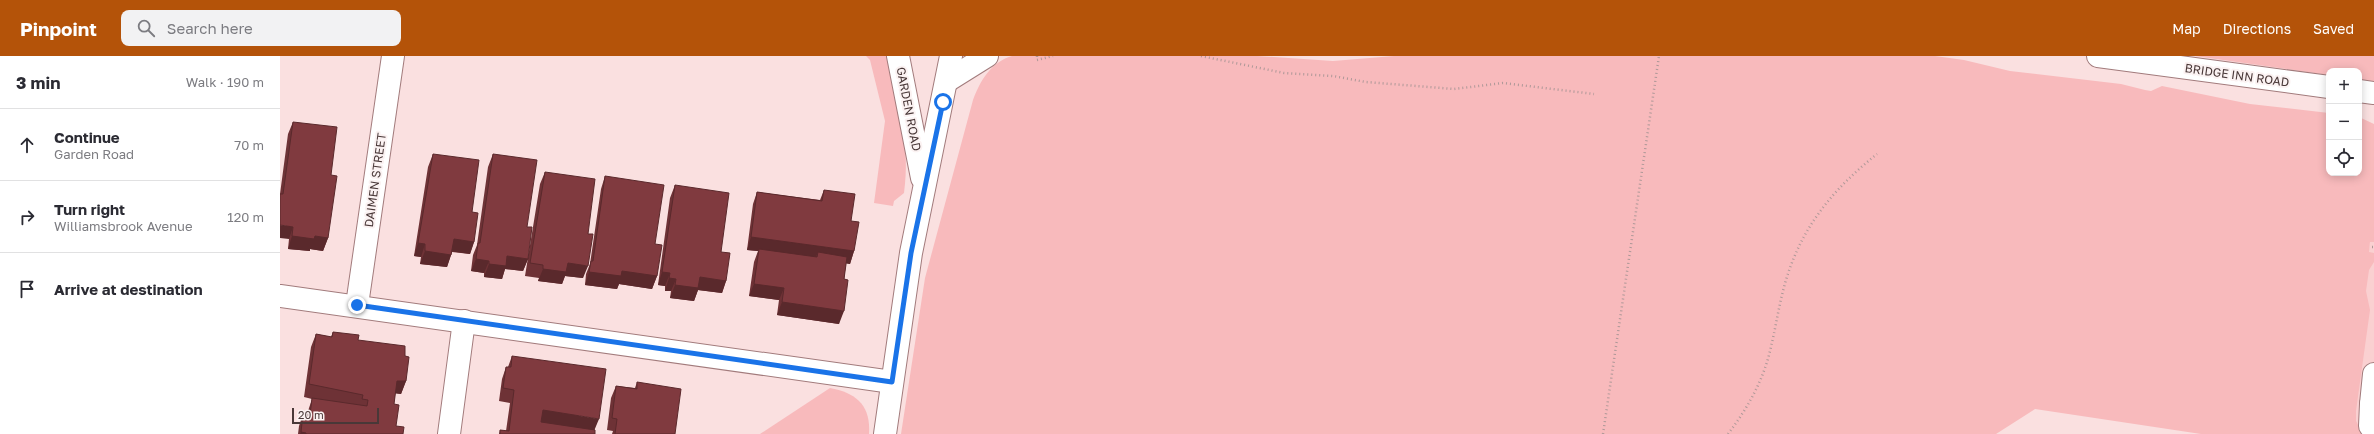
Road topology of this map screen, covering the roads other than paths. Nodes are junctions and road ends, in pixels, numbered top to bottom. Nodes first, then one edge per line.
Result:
1 (393, 56) edge
2 (898, 56) edge
3 (951, 56) edge
4 (987, 56) edge
5 (2098, 56) edge
6 (947, 81) junction
7 (2326, 87) edge
8 (2362, 91) edge
9 (2374, 93) edge
10 (924, 185) junction
11 (280, 296) edge
12 (357, 305) junction
13 (464, 321) junction
14 (2374, 374) edge
15 (892, 382) junction
16 (2372, 407) edge
17 (2374, 431) edge
18 (449, 434) edge
19 (885, 434) edge

1 - 12 street, DAIMEN STREET
2 - 10 street, GARDEN ROAD
3 - 6 street, GARDEN ROAD
4 - 6 street
5 - 7 street, BRIDGE INN ROAD
6 - 10 street, GARDEN ROAD
8 - 9 street
10 - 15 street, GARDEN ROAD
11 - 12 street
12 - 13 street
13 - 15 street
13 - 18 street
14 - 16 street
15 - 19 street, GARDEN ROAD
16 - 17 street

